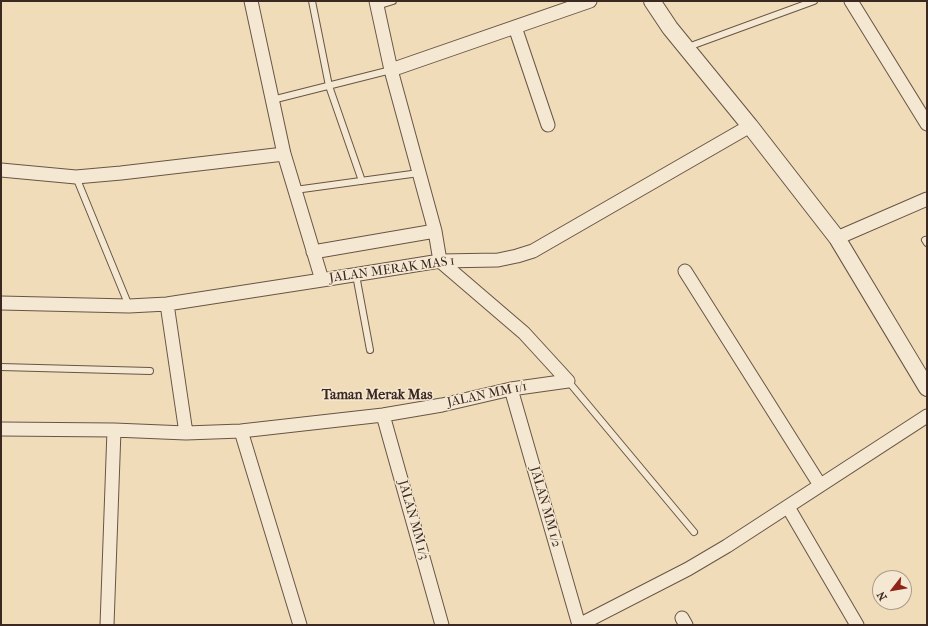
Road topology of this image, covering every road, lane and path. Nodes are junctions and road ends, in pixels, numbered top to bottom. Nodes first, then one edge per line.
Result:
1 (251, 1) edge
2 (312, 1) edge
3 (393, 1) edge
4 (590, 1) edge
5 (652, 1) edge
6 (814, 1) edge
7 (851, 1) edge
8 (377, 3) edge
9 (515, 27) junction
10 (686, 48) junction
11 (391, 70) junction
12 (329, 86) junction
13 (272, 100) junction
14 (927, 124) edge
15 (548, 125) dead end
16 (750, 126) junction
17 (284, 154) junction
18 (1, 170) edge
19 (419, 173) junction
20 (76, 177) junction
21 (362, 181) junction
22 (295, 190) junction
23 (927, 198) edge
24 (435, 231) junction
25 (837, 238) junction
26 (313, 252) junction
27 (440, 261) junction
28 (685, 272) dead end
29 (356, 275) junction
30 (322, 280) junction
31 (1, 302) edge
32 (167, 304) junction
33 (129, 306) junction
34 (370, 350) dead end
35 (1, 366) edge
36 (150, 371) dead end
37 (568, 381) junction
38 (511, 388) junction
39 (927, 388) edge
40 (383, 415) junction
41 (927, 416) edge
42 (1, 428) edge
43 (114, 430) junction
44 (241, 431) junction
45 (186, 434) junction
46 (820, 485) junction
47 (788, 507) junction
48 (694, 532) dead end
49 (107, 625) edge
50 (300, 625) edge
51 (442, 625) edge
52 (579, 625) edge
53 (857, 625) edge

1 - 13 street
2 - 12 lane
3 - 8 lane
4 - 9 street
5 - 10 street
6 - 10 lane
7 - 14 street
8 - 11 street
9 - 11 street
9 - 15 street
10 - 16 street
11 - 12 lane
11 - 19 street
12 - 13 lane
12 - 21 lane
13 - 17 street
16 - 25 street
16 - 27 street, JALAN MERAK MAS 1
17 - 20 street
17 - 22 street
18 - 20 street
19 - 21 lane
19 - 24 street
20 - 33 lane
21 - 22 lane
22 - 26 street
23 - 25 street
24 - 26 street
24 - 27 street
25 - 39 street
26 - 30 street
27 - 29 street, JALAN MERAK MAS 1
27 - 37 street
28 - 46 street
29 - 30 street, JALAN MERAK MAS 1
29 - 34 lane
30 - 32 street, JALAN MERAK MAS 1
31 - 33 street, JALAN MERAK MAS 1
32 - 33 street, JALAN MERAK MAS 1
32 - 45 street
35 - 36 lane
37 - 38 street, JALAN MM 1/1
37 - 48 lane
38 - 40 street, JALAN MM 1/1
38 - 52 street, JALAN MM 1/2
40 - 44 street, JALAN MM 1/1
40 - 51 street, JALAN MM 1/3
41 - 46 street
42 - 43 street, JALAN MM 1/1
43 - 45 street, JALAN MM 1/1
43 - 49 street
44 - 45 street, JALAN MM 1/1
44 - 50 street
46 - 47 street
47 - 52 street
47 - 53 street

